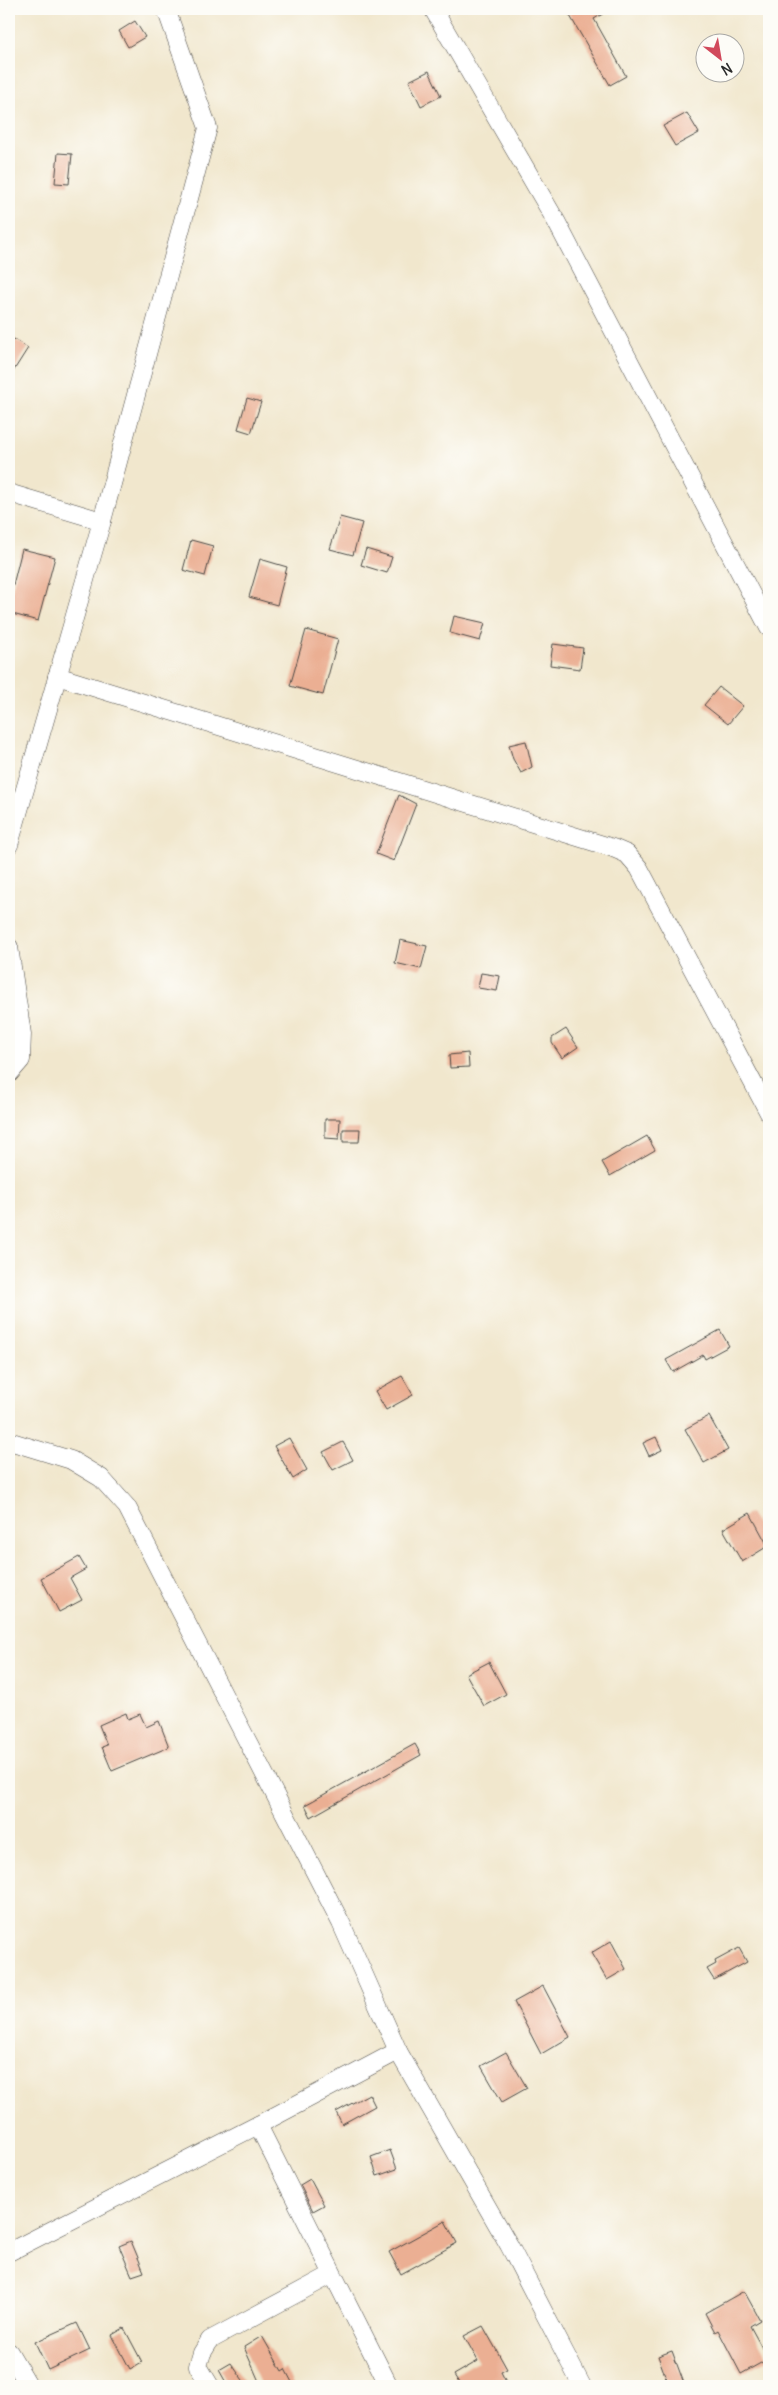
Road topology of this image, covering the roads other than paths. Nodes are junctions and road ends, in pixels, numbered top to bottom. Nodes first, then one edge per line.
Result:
1 (166, 9) edge
2 (433, 9) edge
3 (9, 493) edge
4 (102, 521) junction
5 (769, 628) edge
6 (57, 676) junction
7 (9, 845) edge
8 (9, 947) edge
9 (9, 1074) edge
10 (769, 1113) edge
11 (9, 1441) edge
12 (398, 2051) junction
13 (258, 2125) junction
14 (9, 2252) edge
15 (331, 2275) junction
16 (9, 2352) edge
17 (28, 2386) edge
18 (210, 2386) edge
19 (389, 2386) edge
20 (582, 2386) edge

1 - 4 street
2 - 5 street
3 - 4 street
4 - 6 street
6 - 7 street
6 - 10 street
8 - 9 street
11 - 12 street
12 - 13 street
12 - 20 street
13 - 14 street
13 - 15 street
15 - 18 street
15 - 19 street
16 - 17 street

